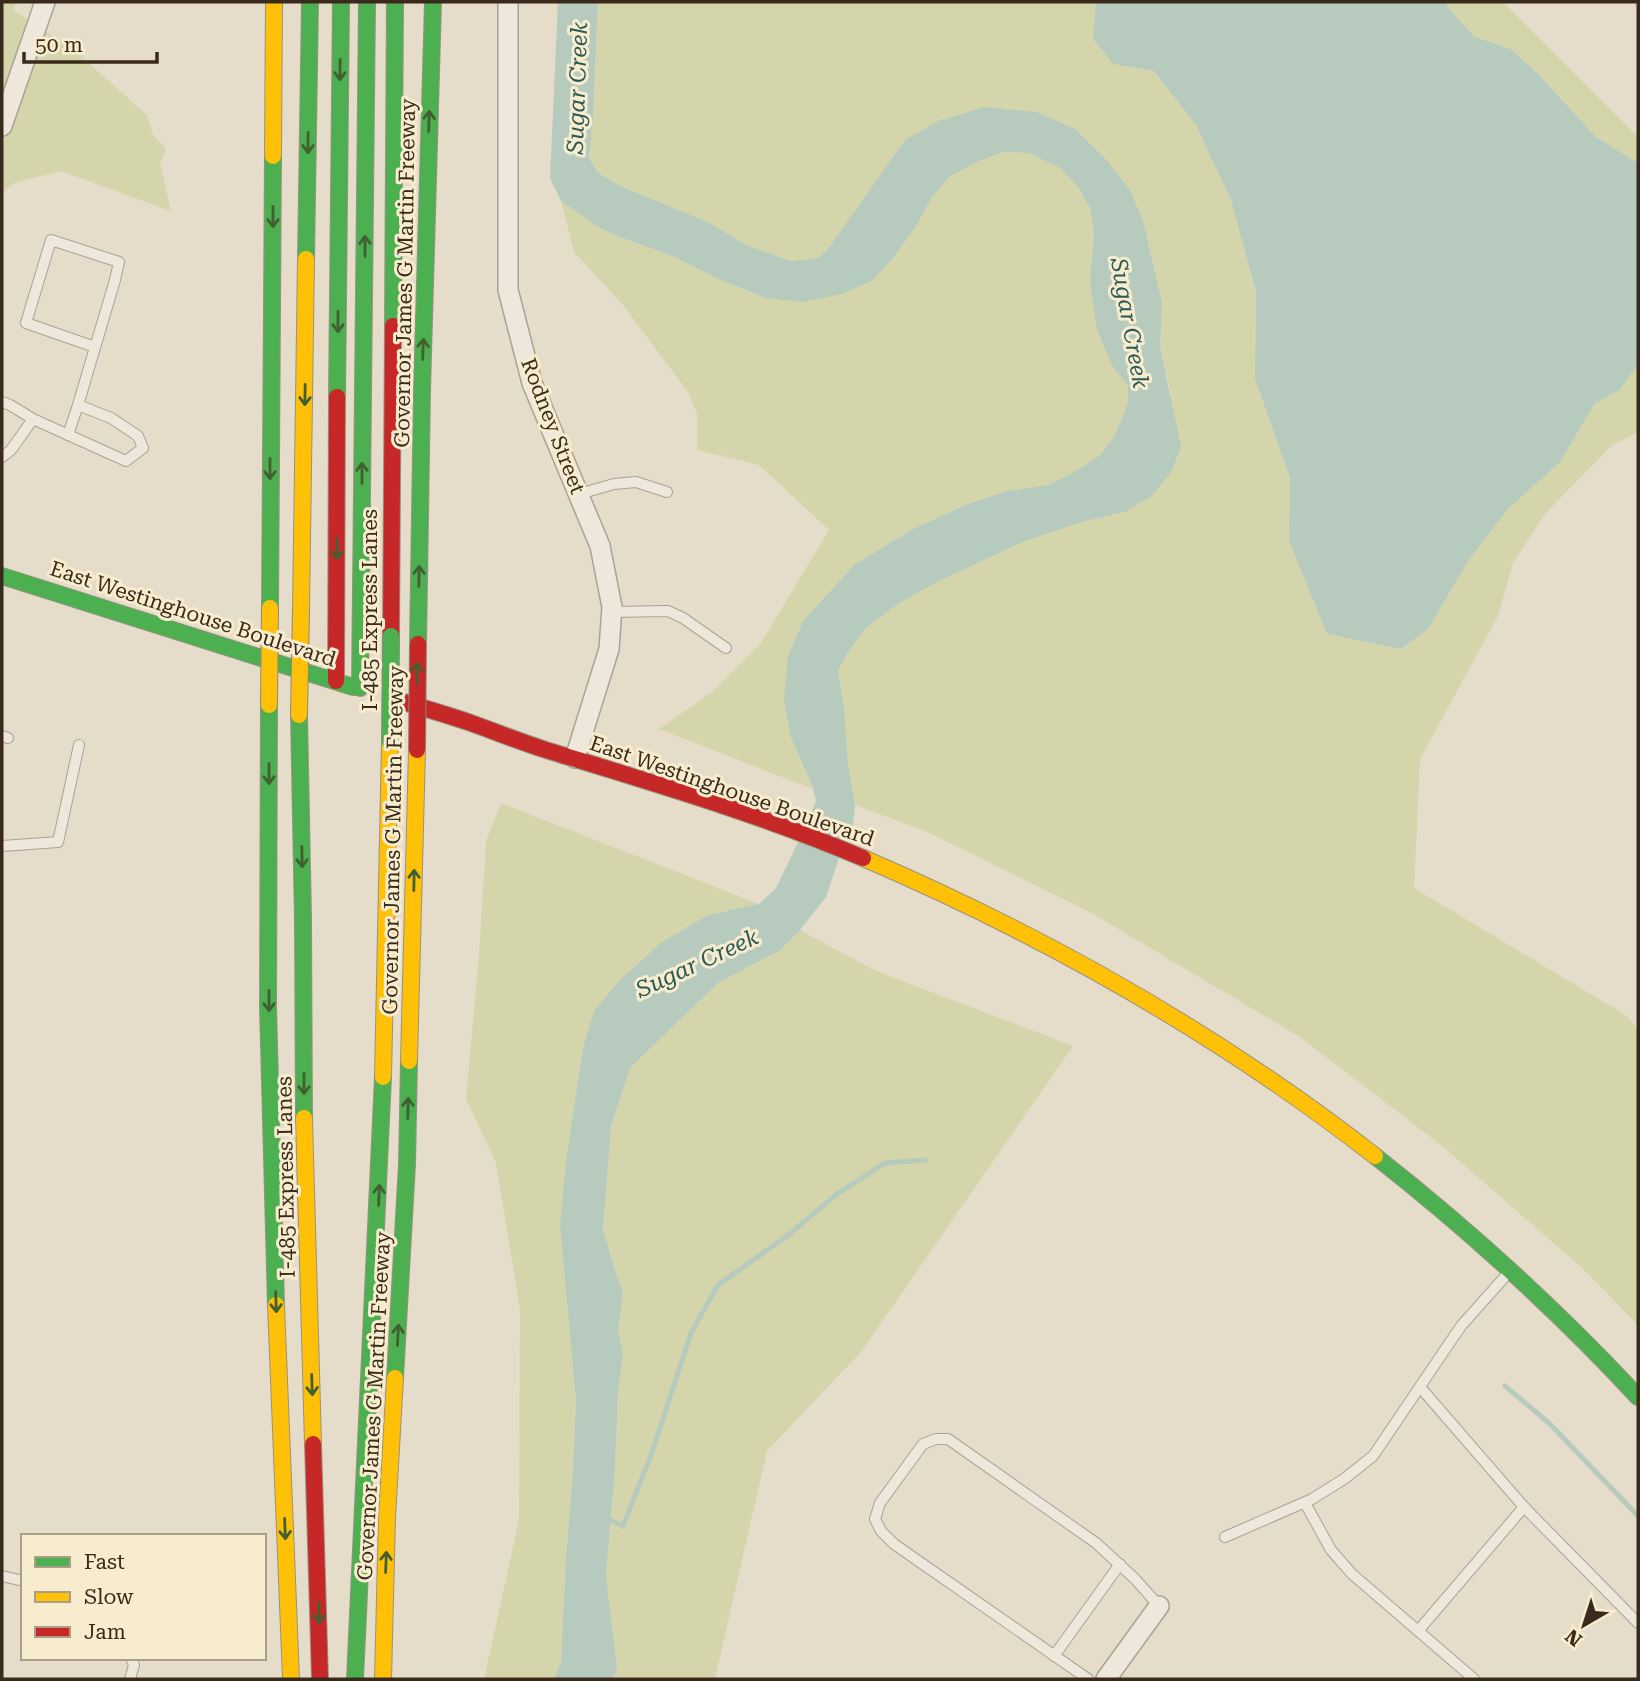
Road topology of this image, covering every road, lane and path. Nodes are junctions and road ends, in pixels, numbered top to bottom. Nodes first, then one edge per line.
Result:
1 (45, 2) edge
2 (274, 2) edge
3 (310, 2) edge
4 (341, 2) edge
5 (367, 2) edge
6 (395, 2) edge
7 (433, 2) edge
8 (508, 2) edge
9 (2, 127) edge
10 (95, 347) junction
11 (2, 402) edge
12 (78, 405) junction
13 (33, 419) junction
14 (68, 435) junction
15 (2, 457) edge
16 (667, 492) dead end
17 (579, 494) junction
18 (2, 576) edge
19 (612, 612) junction
20 (726, 648) dead end
21 (336, 681) junction
22 (360, 688) junction
23 (79, 745) dead end
24 (575, 758) junction
25 (2, 846) edge
26 (304, 1110) junction
27 (293, 1264) dead end
28 (1510, 1270) junction
29 (291, 1291) dead end
30 (1420, 1387) junction
31 (1638, 1397) edge
32 (281, 1431) junction
33 (1305, 1503) junction
34 (1524, 1507) junction
35 (1225, 1537) dead end
36 (1120, 1564) junction
37 (2, 1576) edge
38 (21, 1581) edge
39 (1159, 1606) joint
40 (1638, 1623) edge
41 (1418, 1632) junction
42 (1054, 1656) junction
43 (132, 1660) edge
44 (130, 1679) edge
45 (291, 1679) edge
46 (320, 1679) edge
47 (355, 1679) edge
48 (383, 1679) edge
49 (1088, 1679) edge
50 (1106, 1679) edge
51 (1474, 1679) edge

1 - 9 street
2 -> 32 main road, bridge
3 -> 26 main road, I-485 Express Lanes, bridge
4 -> 21 main road
22 -> 5 main road
47 -> 6 main road, I-485 Express Lanes, bridge
48 -> 7 main road, Governor James G Martin Freeway, bridge
8 - 17 street, Rodney Street
10 - 10 lane
10 - 12 lane
11 - 13 lane
12 - 14 lane
12 - 14 lane
13 - 14 lane
13 - 15 lane
16 - 17 lane
17 - 19 street, Rodney Street
18 - 21 main road, East Westinghouse Boulevard
19 - 20 lane
19 - 24 street, Rodney Street
21 - 22 main road, East Westinghouse Boulevard
22 - 24 main road, East Westinghouse Boulevard
23 - 25 lane
24 - 28 main road, East Westinghouse Boulevard
26 - 27 main road
26 -> 46 main road, I-485 Express Lanes
28 - 30 lane
28 - 31 main road, East Westinghouse Boulevard
29 - 32 main road
30 - 33 lane
30 - 34 lane
32 -> 45 main road
33 - 35 lane
33 - 41 lane
34 - 40 lane
34 - 41 lane
36 - 39 lane
36 - 42 lane
36 - 42 lane
37 - 38 lane
39 - 50 street
41 - 51 lane
42 - 49 lane
43 - 44 lane

